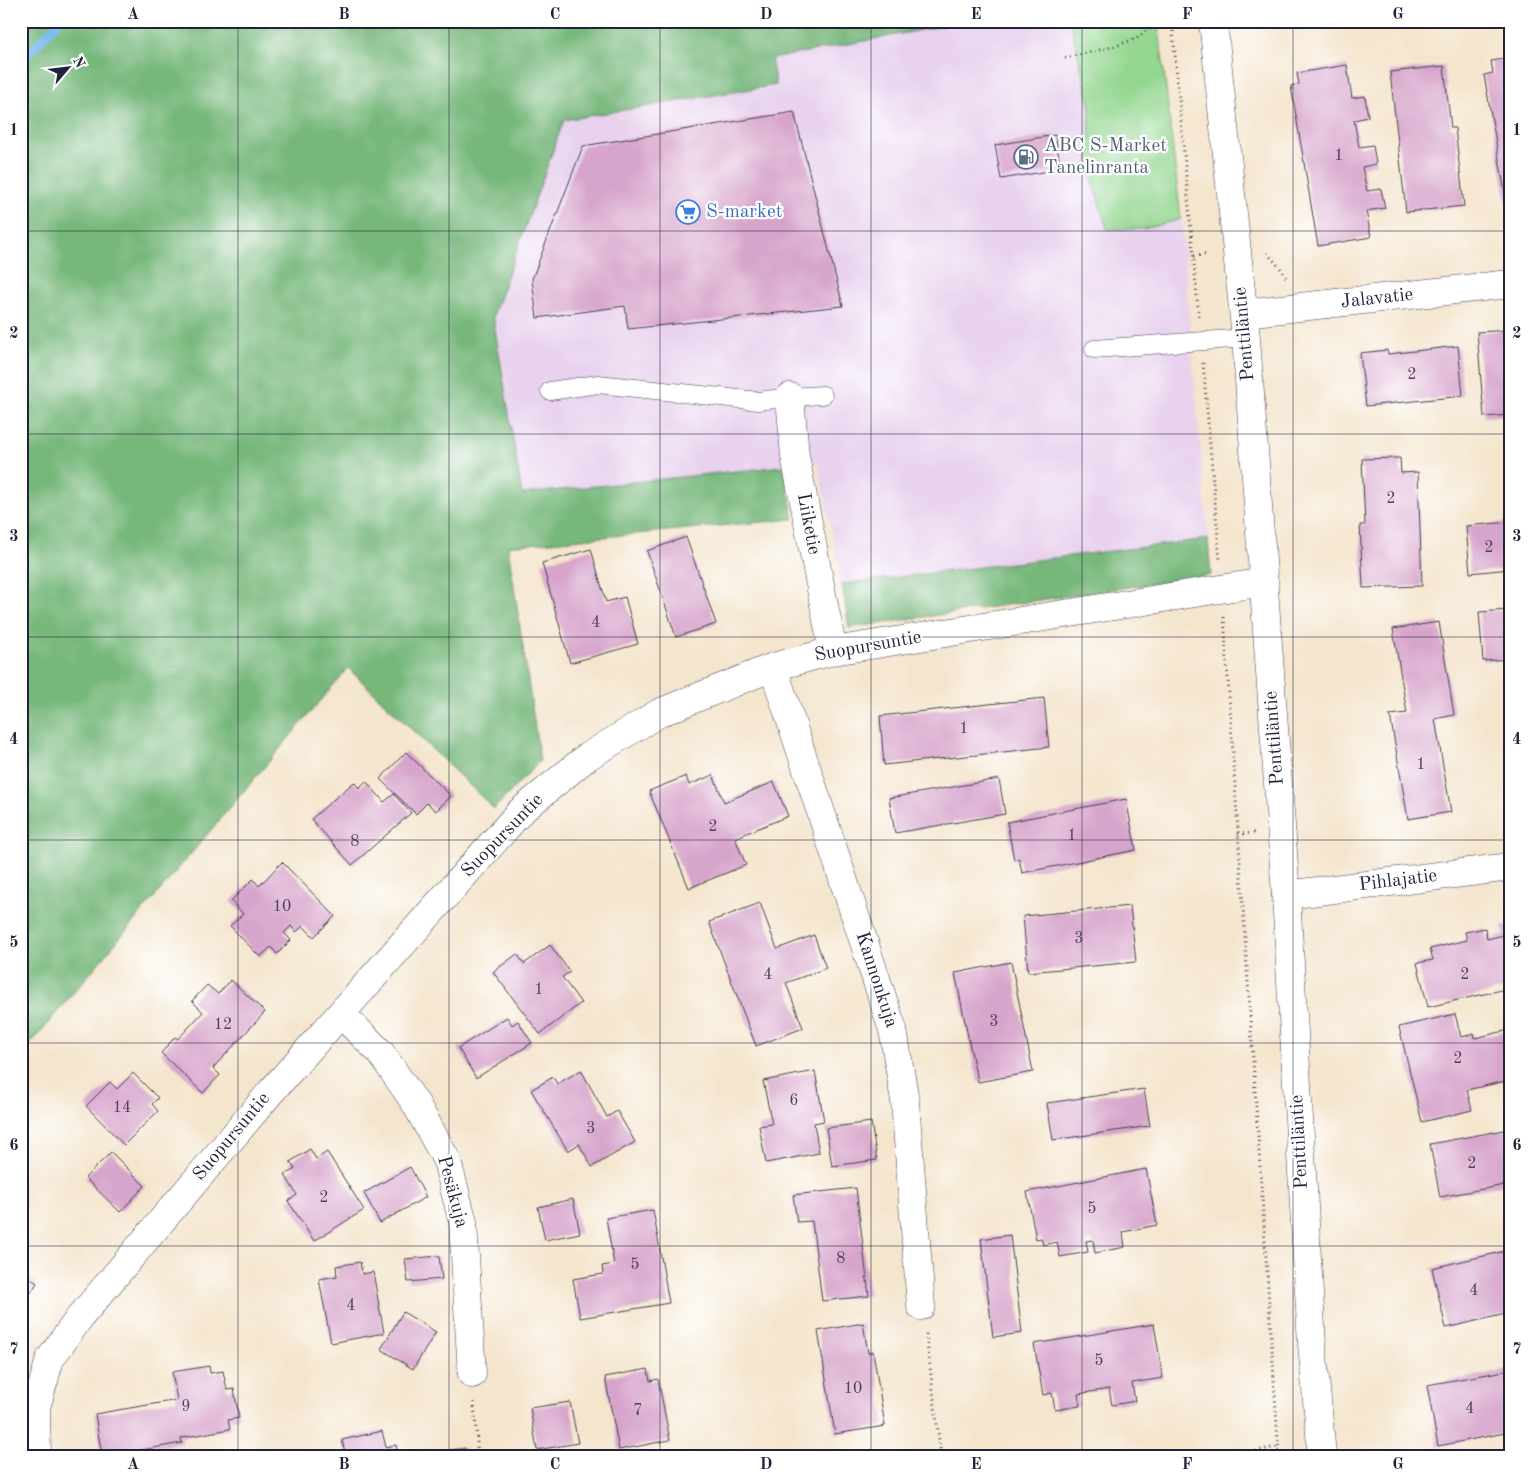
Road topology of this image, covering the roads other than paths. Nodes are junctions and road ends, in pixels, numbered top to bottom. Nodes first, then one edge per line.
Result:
1 (1212, 21) edge
2 (1510, 284) edge
3 (1245, 326) junction
4 (1094, 349) dead end
5 (550, 391) dead end
6 (823, 395) dead end
7 (790, 397) junction
8 (1264, 582) junction
9 (833, 651) junction
10 (773, 667) junction
11 (1510, 866) edge
12 (1286, 895) junction
13 (341, 1014) junction
14 (921, 1306) road end
15 (472, 1374) road end
16 (37, 1456) edge
17 (1322, 1456) edge

1 - 3 street, Penttiläntie
2 - 3 street, Jalavatie
3 - 4 lane
3 - 8 street, Penttiläntie
5 - 7 lane
6 - 7 lane
7 - 9 street, Liiketie
8 - 9 street, Suopursuntie
8 - 12 street, Penttiläntie
9 - 10 street, Suopursuntie
10 - 13 street, Suopursuntie
10 - 14 street, Kannonkuja
11 - 12 street, Pihlajatie
12 - 17 street, Penttiläntie
13 - 15 street, Pesäkuja
13 - 16 street, Suopursuntie

